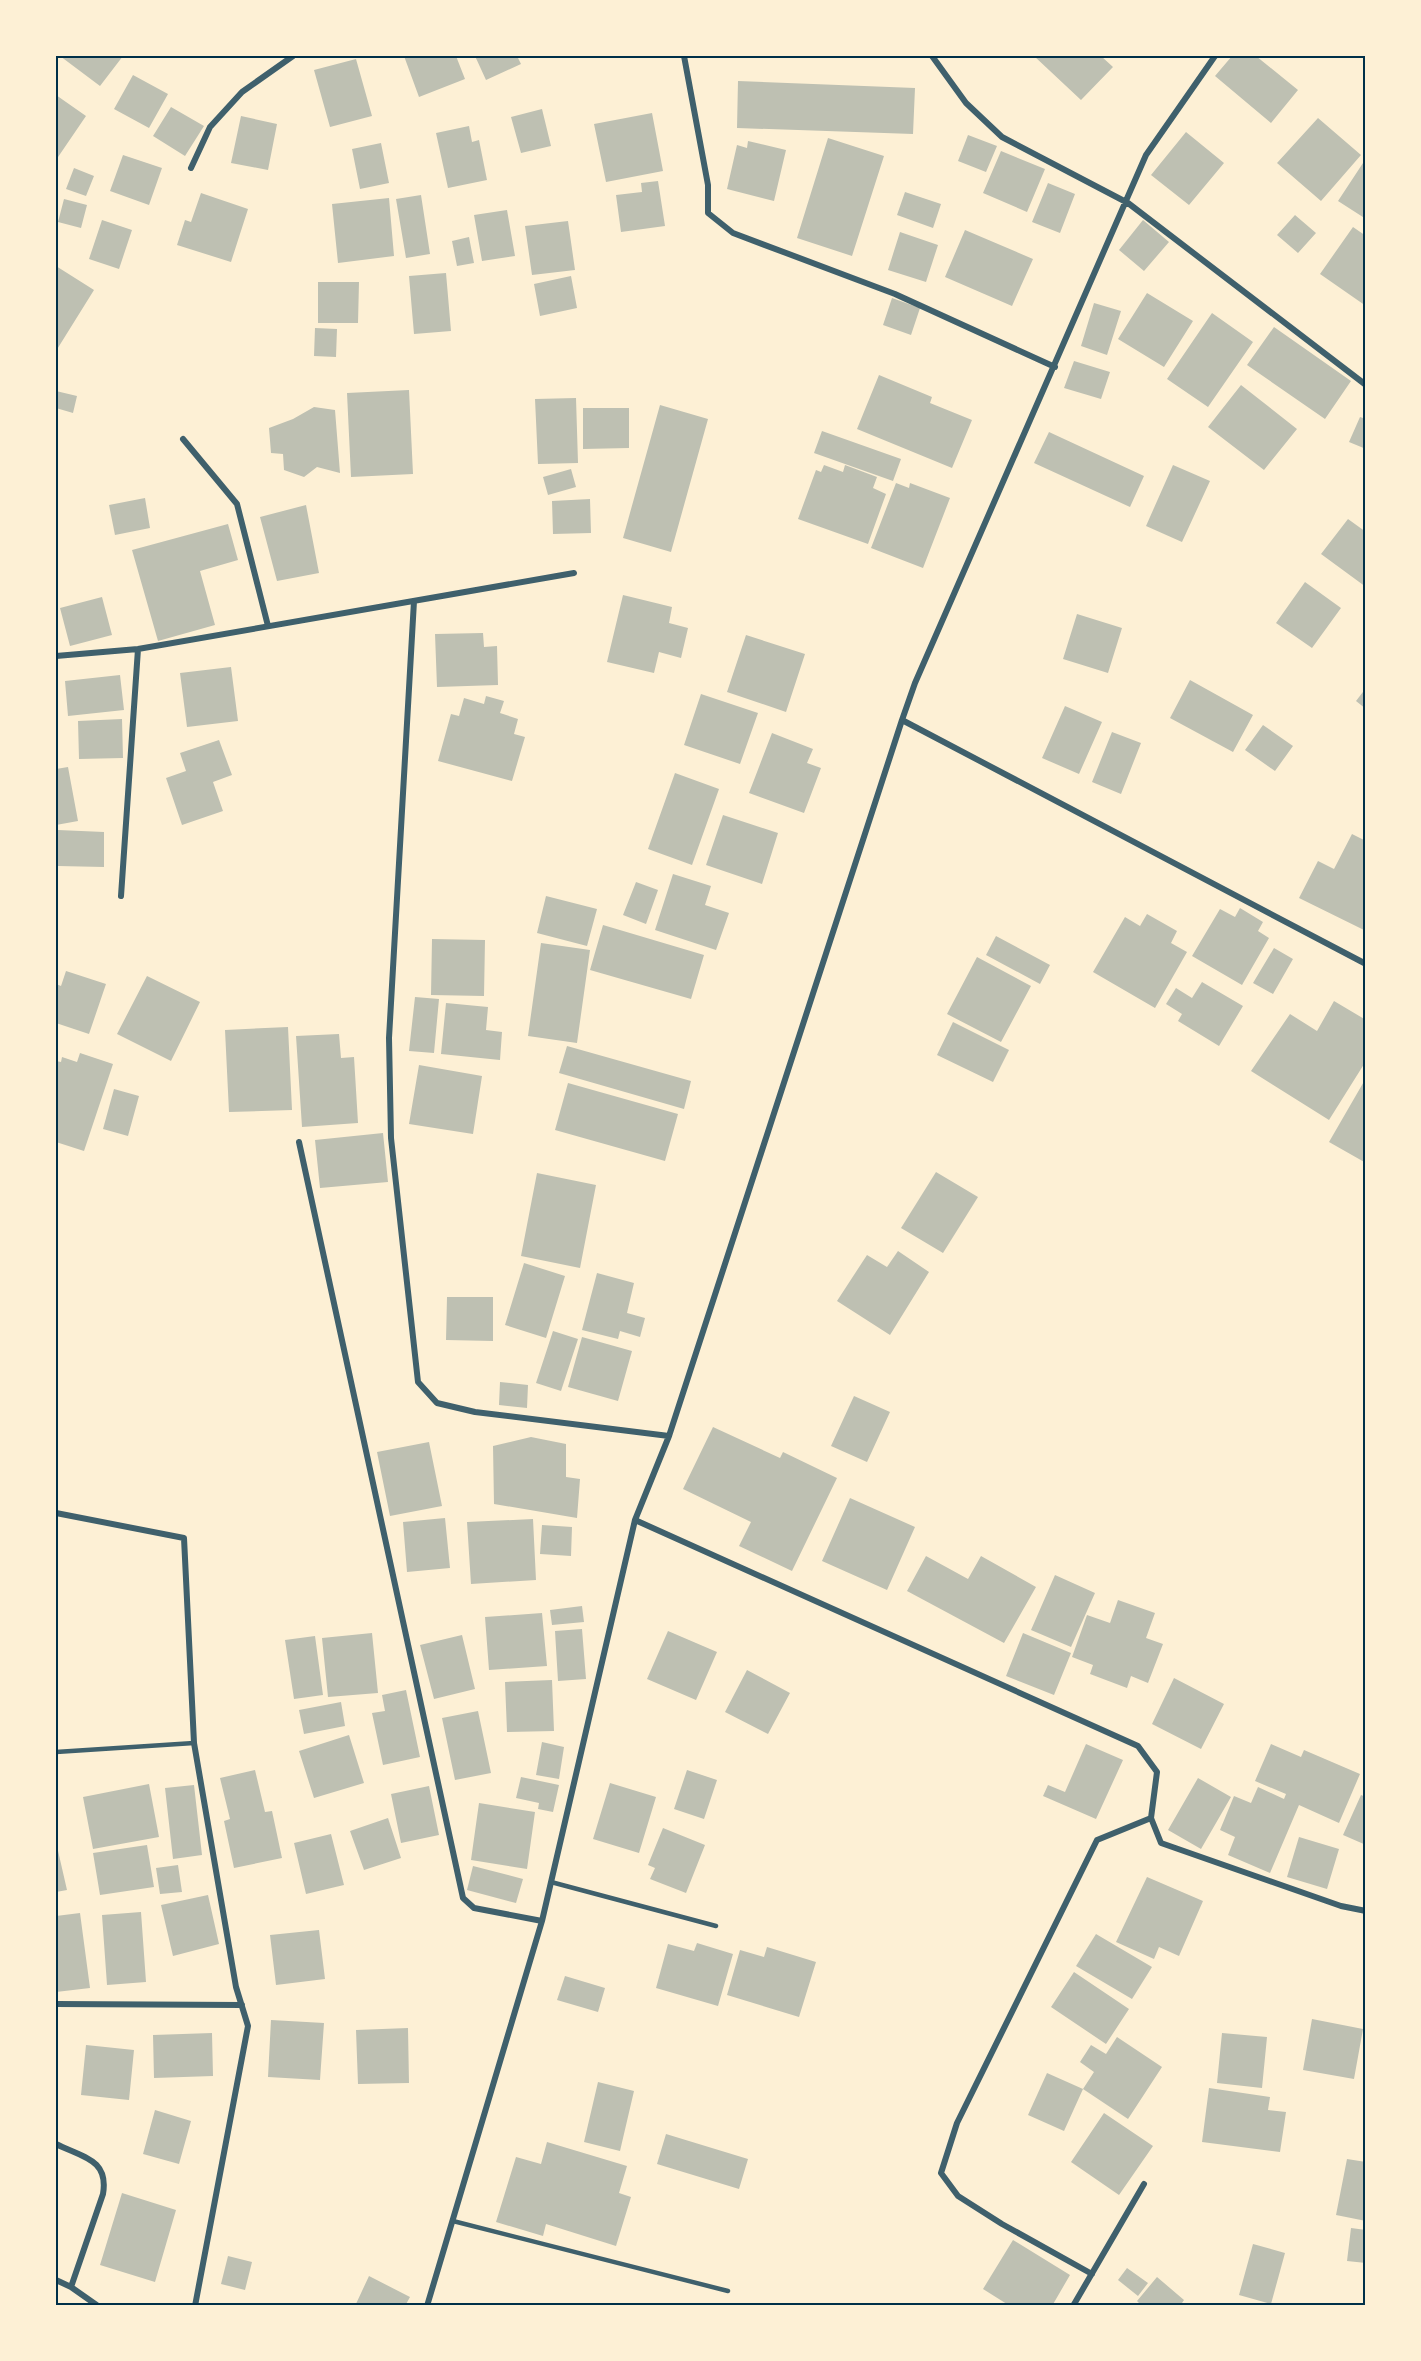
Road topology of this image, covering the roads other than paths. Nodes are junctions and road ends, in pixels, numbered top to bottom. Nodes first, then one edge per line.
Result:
1 (294, 56) edge
2 (684, 56) edge
3 (932, 56) edge
4 (1215, 56) edge
5 (190, 168) dead end
6 (1128, 203) junction
7 (1055, 367) junction
8 (1365, 385) edge
9 (183, 439) dead end
10 (574, 573) dead end
11 (414, 601) junction
12 (268, 626) junction
13 (138, 649) junction
14 (56, 656) edge
15 (902, 720) junction
16 (121, 896) dead end
17 (1365, 964) edge
18 (298, 1142) dead end
19 (669, 1436) junction
20 (56, 1513) edge
21 (635, 1520) junction
22 (194, 1743) junction
23 (56, 1752) edge
24 (1151, 1818) junction
25 (551, 1882) junction
26 (1365, 1911) edge
27 (542, 1921) junction
28 (716, 1926) dead end
29 (56, 2004) edge
30 (242, 2005) junction
31 (56, 2144) edge
32 (1144, 2184) dead end
33 (453, 2221) junction
34 (1092, 2274) junction
35 (56, 2280) edge
36 (71, 2287) junction
37 (728, 2291) dead end
38 (98, 2306) edge
39 (195, 2306) edge
40 (427, 2306) edge
41 (1073, 2306) edge

1 - 5 street
2 - 7 street
3 - 6 street
4 - 6 street
6 - 7 street
6 - 8 street
7 - 15 street
9 - 12 street
10 - 11 street
11 - 12 street
11 - 19 street
12 - 13 street
13 - 14 street
13 - 16 street
15 - 17 street
15 - 19 street
18 - 27 street
19 - 21 street
20 - 22 street
21 - 24 street
21 - 25 street
22 - 23 lane
22 - 30 street
24 - 26 street
24 - 34 street
25 - 27 street
25 - 28 lane
27 - 33 street
29 - 30 street
30 - 39 street
31 - 36 street
32 - 34 street
33 - 37 lane
33 - 40 street
34 - 41 street
35 - 36 street
36 - 38 street

